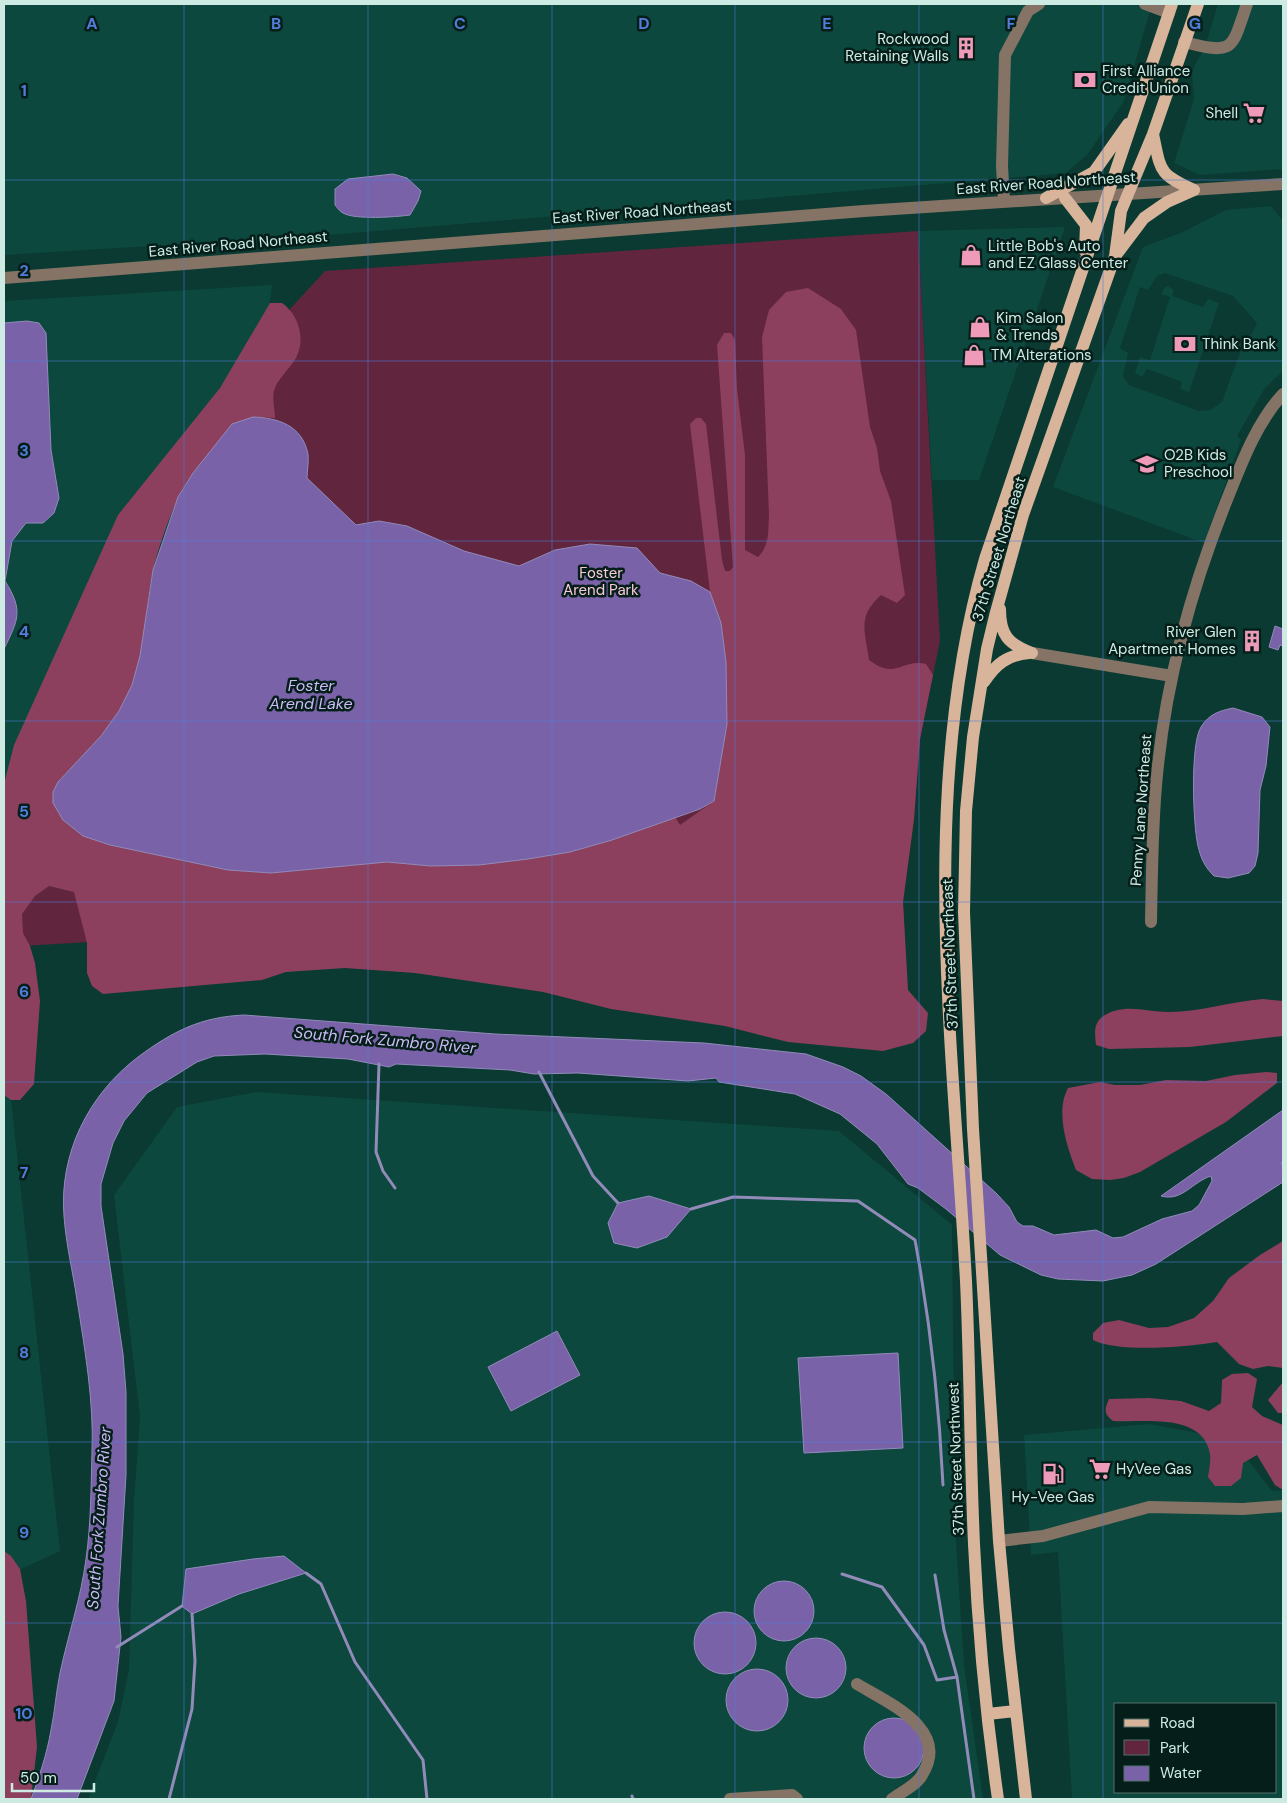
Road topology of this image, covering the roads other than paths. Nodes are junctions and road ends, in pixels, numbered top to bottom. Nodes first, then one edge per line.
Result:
1 (1039, 4) edge
2 (1145, 4) edge
3 (1198, 4) edge
4 (1246, 4) edge
5 (1170, 8) edge
6 (1184, 42) junction
7 (1132, 118) junction
8 (1153, 134) junction
9 (1283, 184) edge
10 (1194, 190) junction
11 (1129, 194) junction
12 (1108, 196) junction
13 (1046, 198) junction
14 (1066, 198) junction
15 (1004, 201) junction
16 (1115, 256) junction
17 (1084, 267) junction
18 (4, 278) edge
19 (1283, 394) edge
20 (1008, 569) junction
21 (1032, 652) junction
22 (1172, 676) junction
23 (981, 687) junction
24 (1151, 922) dead end
25 (956, 1118) joint
26 (1283, 1506) edge
27 (999, 1540) junction
28 (857, 1684) dead end
29 (1015, 1711) junction
30 (988, 1714) junction
31 (730, 1799) edge
32 (796, 1799) edge
33 (892, 1799) edge
34 (998, 1799) edge
35 (1026, 1799) edge

1 - 15 street
2 - 5 street
3 - 6 main road, 37th Street Northeast
4 - 6 street
5 - 7 main road, 37th Street Northeast
6 - 8 main road, 37th Street Northeast
7 - 12 main road, 37th Street Northeast
7 - 13 main road
8 - 10 main road
8 - 11 main road, 37th Street Northeast
9 - 10 street, East River Road Northeast
10 - 11 street, East River Road Northeast
10 - 16 main road
11 - 12 street, East River Road Northeast
11 - 16 main road, 37th Street Northeast
12 - 14 street, East River Road Northeast
12 - 17 main road, 37th Street Northeast
13 - 14 street, East River Road Northeast
13 - 15 street, East River Road Northeast
14 - 17 main road
15 - 18 street, East River Road Northeast
16 - 20 main road, 37th Street Northeast
17 - 25 main road, 37th Street Northeast
19 - 22 street, Penny Lane Northeast
20 - 21 main road
20 - 23 main road, 37th Street Northeast
21 - 22 street
21 - 23 main road
22 - 24 street, Penny Lane Northeast
23 - 27 main road, 37th Street Northeast
25 - 30 main road, 37th Street Northwest
26 - 27 street
27 - 29 main road
28 - 33 street
29 - 30 main road
29 - 35 main road
30 - 34 main road, 37th Street Northwest
31 - 32 street

